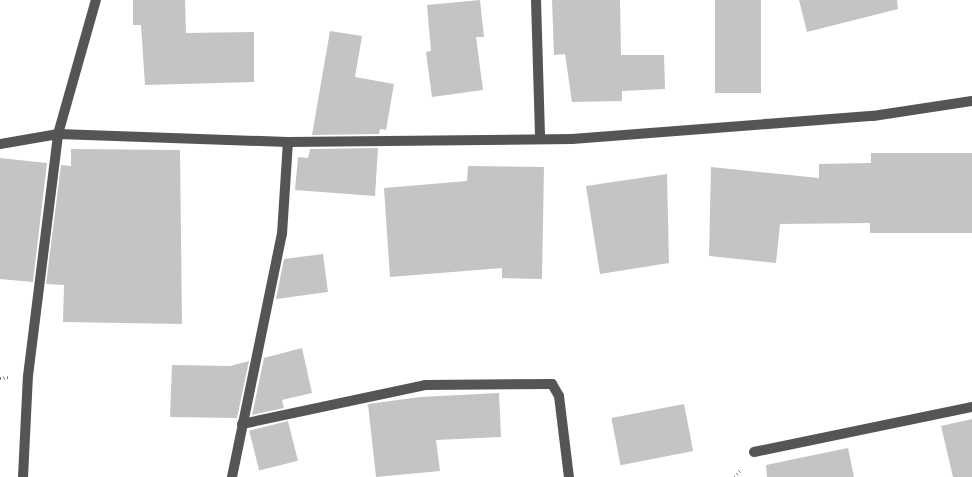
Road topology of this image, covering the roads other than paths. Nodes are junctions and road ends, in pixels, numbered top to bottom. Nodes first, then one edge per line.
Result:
1 (96, 0) edge
2 (536, 0) edge
3 (972, 101) edge
4 (58, 134) junction
5 (540, 137) junction
6 (288, 142) junction
7 (0, 144) edge
8 (972, 408) edge
9 (242, 424) junction
10 (754, 452) dead end
11 (23, 477) edge
12 (232, 477) edge
13 (569, 477) edge

1 - 4 street
2 - 5 street
3 - 5 street
4 - 6 street
4 - 7 street
4 - 11 street
5 - 6 street
6 - 9 street
8 - 10 street
9 - 12 street
9 - 13 street

